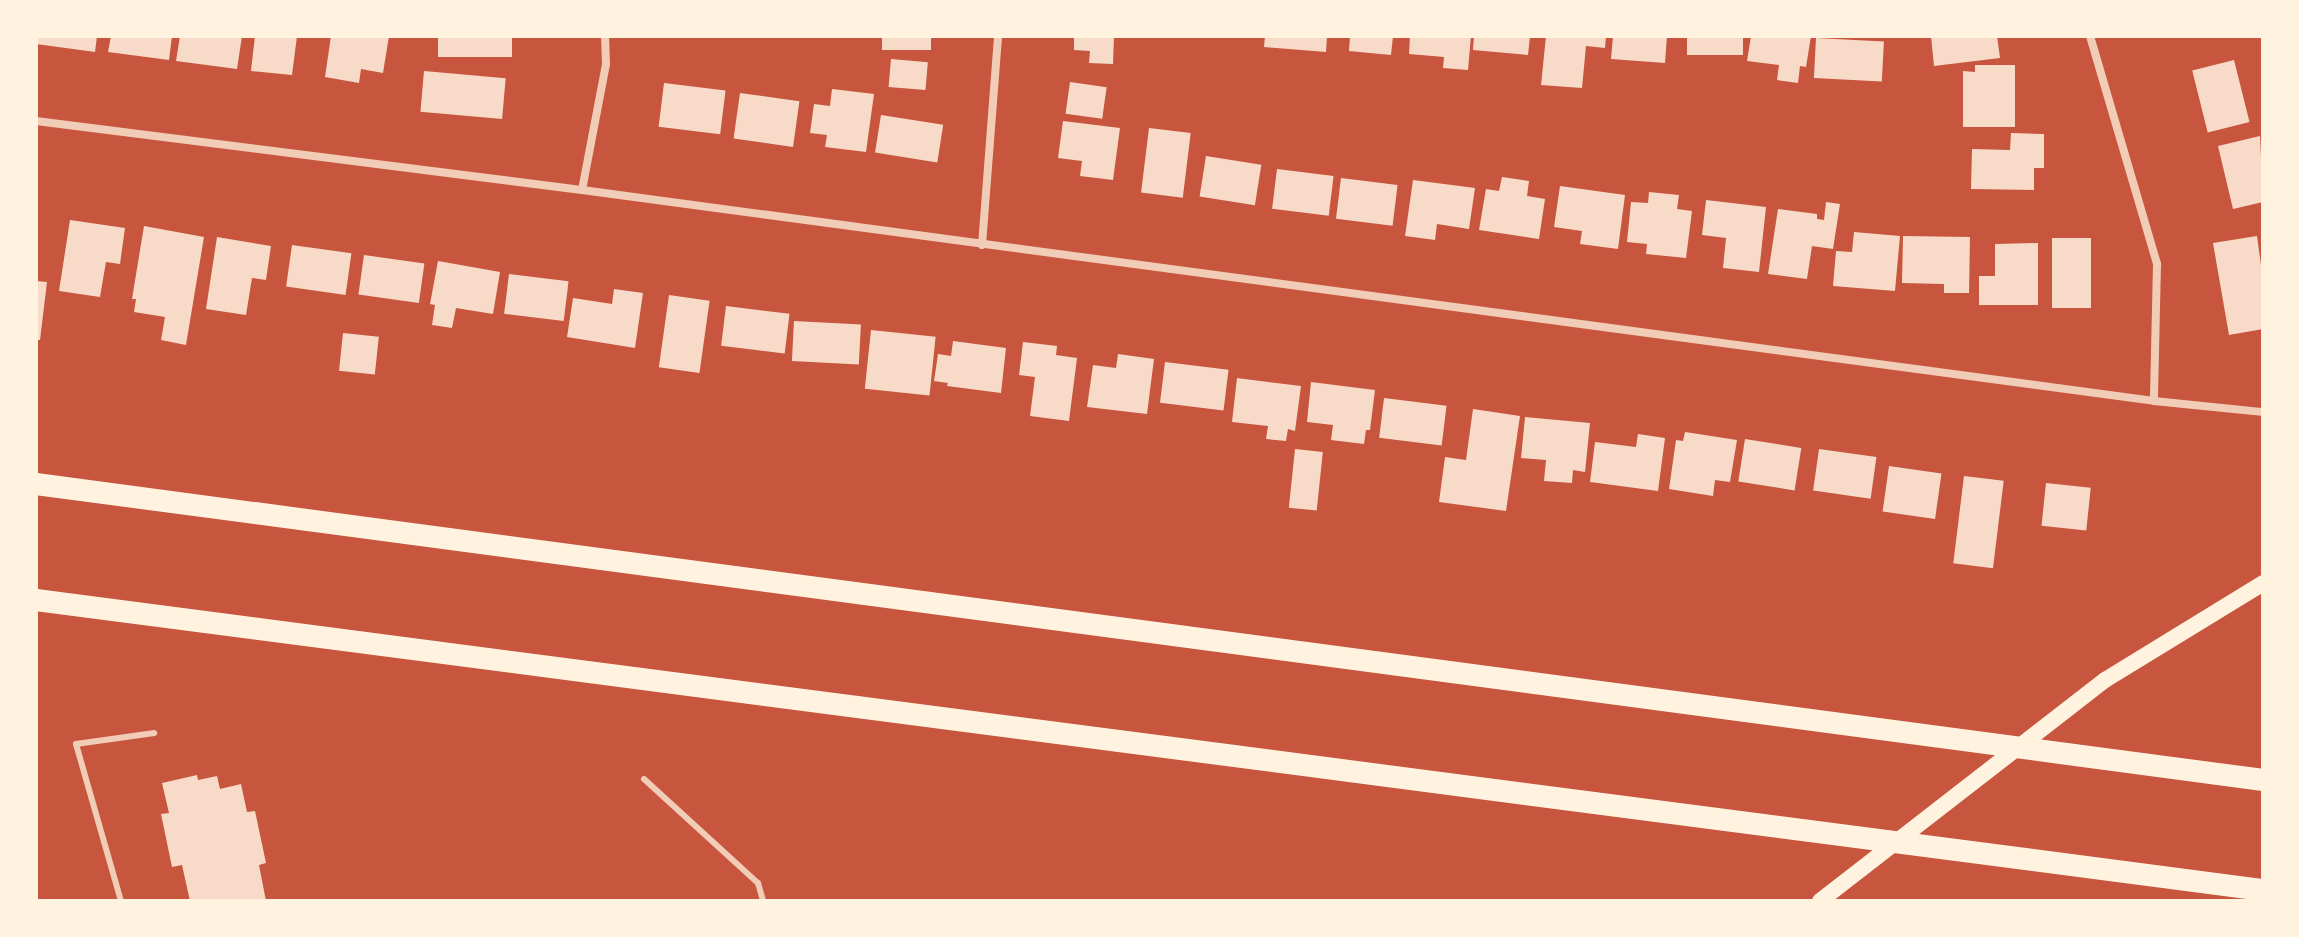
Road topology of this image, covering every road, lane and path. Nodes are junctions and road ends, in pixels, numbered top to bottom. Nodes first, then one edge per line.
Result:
1 (605, 36) edge
2 (998, 36) edge
3 (2090, 36) edge
4 (36, 121) edge
5 (582, 190) junction
6 (982, 245) junction
7 (2154, 401) junction
8 (2263, 412) edge
9 (36, 484) edge
10 (2263, 583) edge
11 (36, 600) edge
12 (154, 733) dead end
13 (644, 779) dead end
14 (2263, 780) edge
15 (2263, 890) edge
16 (121, 901) edge
17 (763, 901) edge
18 (1820, 901) edge

1 - 5 street
2 - 6 street
3 - 7 street
4 - 5 street
5 - 6 street
6 - 7 street
7 - 8 street
9 - 14 highway
10 - 18 main road
11 - 15 highway
12 - 16 lane
13 - 17 lane

